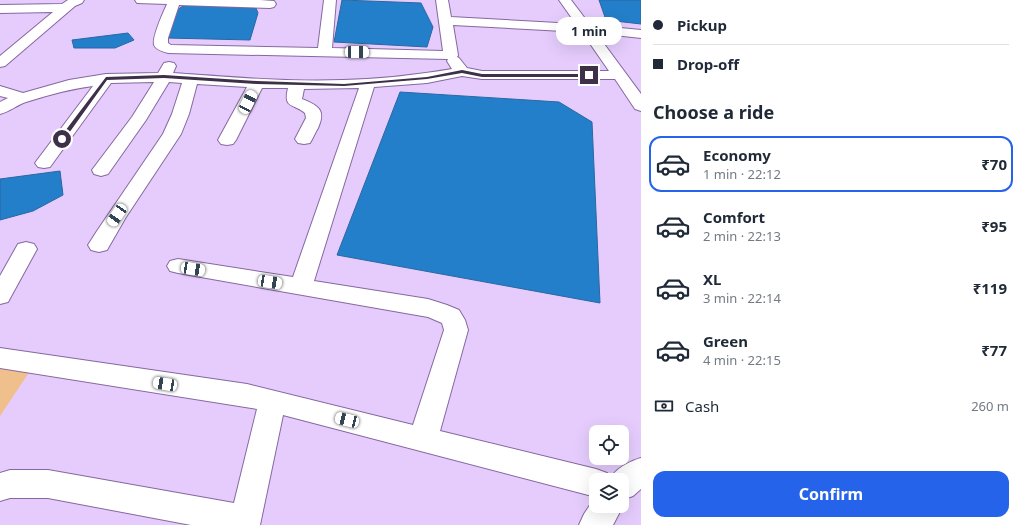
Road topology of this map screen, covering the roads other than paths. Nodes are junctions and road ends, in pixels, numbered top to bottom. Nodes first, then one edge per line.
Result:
1 (78, 0) edge
2 (140, 0) edge
3 (330, 0) edge
4 (442, 0) edge
5 (565, 0) edge
6 (174, 1) junction
7 (270, 4) dead end
8 (65, 8) junction
9 (0, 9) edge
10 (445, 21) junction
11 (585, 28) junction
12 (641, 34) edge
13 (174, 50) junction
14 (325, 51) junction
15 (451, 54) junction
16 (0, 63) edge
17 (462, 72) junction
18 (620, 75) junction
19 (164, 77) junction
20 (106, 79) junction
21 (191, 79) junction
22 (257, 83) junction
23 (368, 83) junction
24 (297, 84) junction
25 (0, 91) edge
26 (18, 99) junction
27 (641, 106) edge
28 (0, 109) edge
29 (227, 140) dead end
30 (304, 140) dead end
31 (44, 163) dead end
32 (101, 170) dead end
33 (99, 245) dead end
34 (26, 249) dead end
35 (178, 266) dead end
36 (301, 287) junction
37 (0, 296) edge
38 (0, 358) edge
39 (272, 402) junction
40 (423, 439) junction
41 (641, 471) edge
42 (629, 480) edge
43 (589, 481) edge
44 (0, 487) edge
45 (603, 513) edge
46 (245, 523) edge
47 (595, 525) edge

1 - 8 main road
2 - 6 main road
3 - 14 main road
4 - 10 main road
5 - 11 main road
6 - 7 main road
6 - 13 main road
8 - 9 main road
8 - 16 main road
10 - 11 main road
10 - 15 main road
11 - 12 main road
11 - 18 main road
13 - 14 main road
13 - 19 main road
14 - 15 main road
15 - 17 main road
17 - 18 main road
17 - 23 main road
18 - 27 main road
19 - 20 main road
19 - 21 main road
19 - 32 main road
20 - 26 main road
20 - 31 main road
21 - 22 main road
21 - 33 main road
22 - 24 main road
22 - 29 main road
23 - 24 main road
23 - 36 main road
24 - 30 main road
25 - 26 main road
26 - 28 main road
34 - 37 main road
35 - 36 main road
36 - 40 main road
38 - 39 main road
39 - 40 main road
39 - 46 main road
40 - 43 main road
41 - 42 main road
44 - 46 main road
45 - 47 main road

